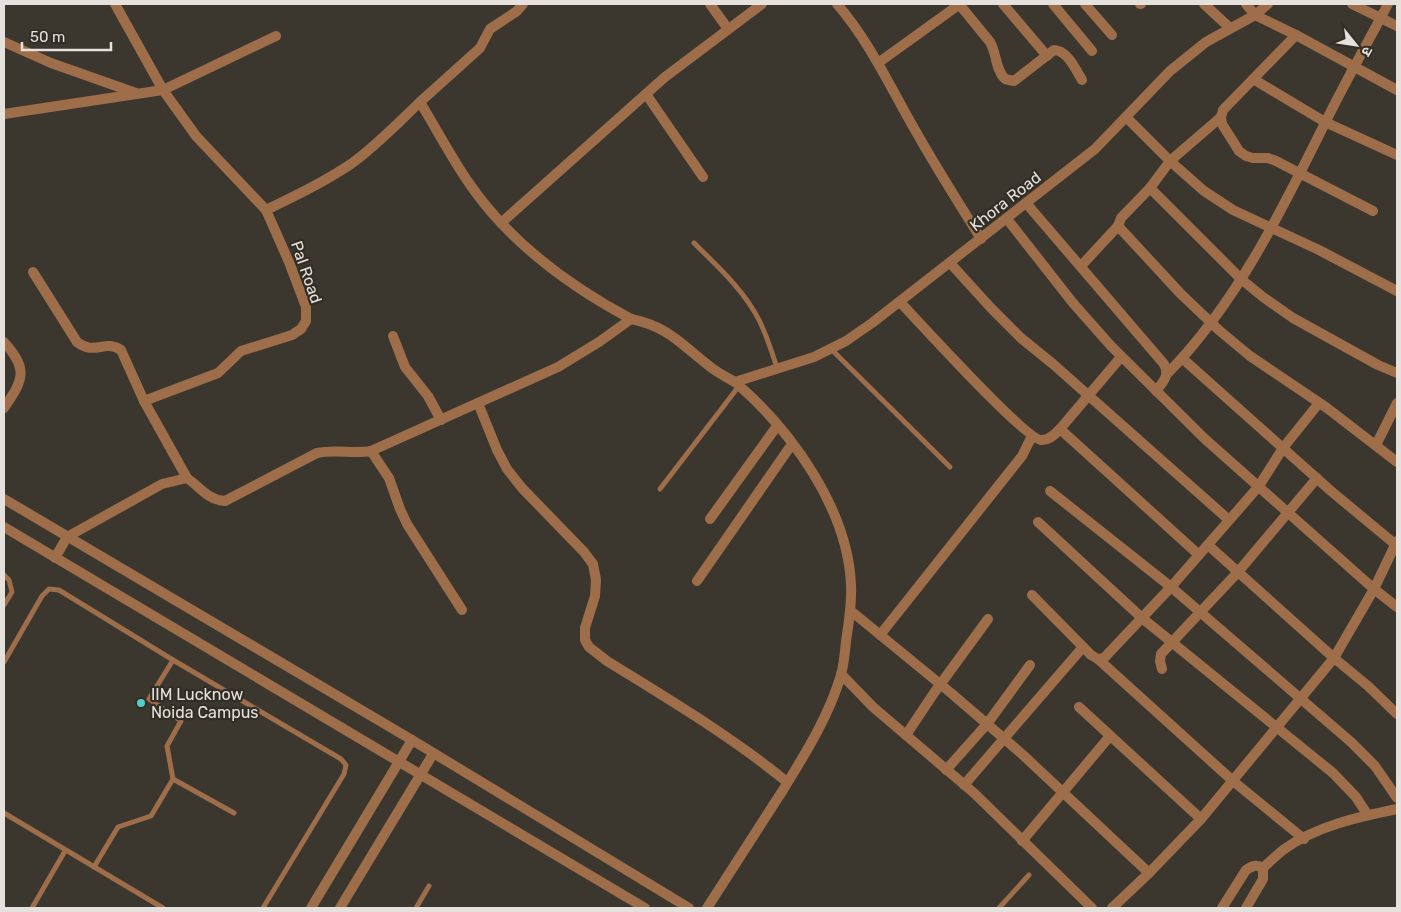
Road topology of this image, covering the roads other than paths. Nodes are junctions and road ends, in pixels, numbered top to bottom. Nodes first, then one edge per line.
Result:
1 (115, 4) edge
2 (523, 4) edge
3 (710, 4) edge
4 (762, 4) edge
5 (837, 4) edge
6 (959, 4) edge
7 (1003, 4) edge
8 (1053, 4) edge
9 (1085, 4) edge
10 (1204, 4) edge
11 (1246, 4) edge
12 (1268, 4) edge
13 (1352, 4) edge
14 (1388, 4) edge
15 (1255, 15) junction
16 (1381, 18) junction
17 (1397, 26) edge
18 (1230, 28) junction
19 (728, 29) junction
20 (1296, 35) junction
21 (276, 36) dead end
22 (1112, 36) dead end
23 (5, 45) edge
24 (1092, 51) dead end
25 (1047, 56) junction
26 (878, 62) junction
27 (1355, 68) junction
28 (1253, 79) junction
29 (1082, 80) dead end
30 (163, 90) junction
31 (1397, 90) edge
32 (139, 94) junction
33 (646, 94) junction
34 (420, 102) junction
35 (4, 114) edge
36 (1126, 117) junction
37 (1221, 117) junction
38 (1325, 122) junction
39 (1397, 155) edge
40 (1170, 161) junction
41 (1300, 174) junction
42 (703, 177) dead end
43 (1150, 188) junction
44 (1026, 203) junction
45 (266, 210) junction
46 (1373, 211) dead end
47 (1007, 219) junction
48 (501, 223) junction
49 (1118, 226) junction
50 (1270, 228) junction
51 (981, 239) junction
52 (694, 242) dead end
53 (950, 262) junction
54 (1081, 266) junction
55 (33, 272) dead end
56 (1241, 279) junction
57 (1397, 291) edge
58 (900, 302) junction
59 (631, 319) junction
60 (1212, 323) junction
61 (393, 336) dead end
62 (4, 342) edge
63 (830, 349) junction
64 (1122, 356) junction
65 (1182, 359) junction
66 (777, 368) junction
67 (1397, 373) edge
68 (1167, 374) junction
69 (737, 384) junction
70 (1156, 391) junction
71 (1088, 396) junction
72 (144, 400) junction
73 (1319, 402) junction
74 (478, 403) junction
75 (1397, 403) edge
76 (4, 408) edge
77 (441, 420) junction
78 (777, 426) junction
79 (1060, 428) junction
80 (1032, 436) junction
81 (792, 444) junction
82 (1376, 445) junction
83 (1283, 448) junction
84 (371, 451) junction
85 (1397, 462) edge
86 (950, 467) dead end
87 (187, 478) junction
88 (1317, 478) junction
89 (1259, 486) junction
90 (660, 489) dead end
91 (1050, 491) dead end
92 (4, 500) edge
93 (1288, 512) junction
94 (710, 519) dead end
95 (1230, 520) junction
96 (1038, 522) dead end
97 (4, 528) edge
98 (67, 537) junction
99 (1396, 543) edge
100 (1208, 545) junction
101 (1199, 555) junction
102 (55, 558) junction
103 (1238, 572) junction
104 (4, 575) edge
105 (697, 581) dead end
106 (1171, 587) junction
107 (1374, 589) junction
108 (1032, 595) dead end
109 (4, 605) edge
110 (1397, 607) edge
111 (462, 610) dead end
112 (850, 611) junction
113 (1199, 612) junction
114 (1142, 618) junction
115 (988, 619) dead end
116 (880, 635) junction
117 (1172, 642) junction
118 (1083, 647) junction
119 (1334, 658) junction
120 (1098, 659) junction
121 (173, 660) junction
122 (4, 662) edge
123 (1030, 664) dead end
124 (1162, 669) dead end
125 (841, 674) junction
126 (940, 684) junction
127 (1301, 699) junction
128 (1079, 707) dead end
129 (1397, 714) edge
130 (987, 724) junction
131 (1278, 727) junction
132 (906, 735) junction
133 (1110, 736) junction
134 (1004, 739) junction
135 (412, 740) junction
136 (433, 754) junction
137 (399, 762) junction
138 (946, 770) junction
139 (420, 775) junction
140 (173, 780) junction
141 (1233, 781) junction
142 (787, 782) junction
143 (964, 785) junction
144 (1063, 792) junction
145 (1397, 798) edge
146 (1397, 809) edge
147 (4, 813) edge
148 (234, 814) dead end
149 (1367, 814) junction
150 (1201, 820) junction
151 (1304, 839) junction
152 (1022, 841) junction
153 (66, 851) junction
154 (94, 867) junction
155 (1262, 868) junction
156 (1149, 873) junction
157 (1029, 876) dead end
158 (429, 886) dead end
159 (32, 908) edge
160 (163, 908) edge
161 (263, 908) edge
162 (311, 908) edge
163 (340, 908) edge
164 (416, 908) edge
165 (645, 908) edge
166 (689, 908) edge
167 (707, 908) edge
168 (999, 908) edge
169 (1092, 908) edge
170 (1112, 908) edge
171 (1222, 908) edge
172 (1246, 908) edge

1 - 30 street, Pal Road
2 - 34 street
3 - 19 street
4 - 19 street
5 - 26 street
6 - 25 street
6 - 26 street
7 - 25 street
8 - 24 street
9 - 22 street
10 - 18 street
11 - 15 street
12 - 15 street, Khora Road
13 - 16 street
14 - 16 street
15 - 18 street, Khora Road
15 - 20 street
16 - 17 street
16 - 27 street
18 - 36 street, Khora Road
19 - 33 street
20 - 27 street
20 - 28 street
21 - 30 street
23 - 32 street
25 - 29 street
26 - 51 street
27 - 31 street
27 - 38 street
28 - 37 street
28 - 38 street
30 - 32 street
30 - 45 street, Pal Road
32 - 35 street
33 - 42 street
33 - 48 street
34 - 45 street
34 - 48 street
36 - 40 street
36 - 44 street, Khora Road
37 - 40 street
37 - 41 street
38 - 39 street
38 - 41 street
40 - 43 street
40 - 50 street
41 - 46 street
41 - 50 street
43 - 49 street
43 - 56 street
44 - 47 street, Khora Road
44 - 54 street
45 - 72 street, Pal Road
47 - 51 street, Khora Road
47 - 64 street
48 - 59 street
49 - 54 street
49 - 60 street
50 - 56 street
50 - 57 street
51 - 53 street, Khora Road
52 - 66 lane
53 - 58 street, Khora Road
53 - 71 street
54 - 68 street
55 - 72 street
56 - 60 street
56 - 67 street
58 - 63 street, Khora Road
58 - 80 street
59 - 69 street
59 - 74 street
60 - 65 street
60 - 73 street
61 - 77 street
62 - 76 street
63 - 66 street, Khora Road
63 - 86 lane
64 - 70 street
64 - 71 street
65 - 68 street
65 - 83 street
66 - 69 street, Khora Road
68 - 70 street
69 - 78 street
69 - 90 lane
70 - 89 street
71 - 79 street
71 - 95 street
72 - 87 street
73 - 82 street
73 - 83 street
74 - 77 street
74 - 142 street
75 - 82 street
77 - 84 street
78 - 81 street
78 - 94 street
79 - 80 street
79 - 101 street
80 - 116 street
81 - 105 street
81 - 112 street
82 - 85 street
83 - 88 street
83 - 89 street
84 - 87 street
84 - 111 street
87 - 98 street
88 - 93 street
88 - 99 street
89 - 93 street
89 - 95 street
91 - 106 street
92 - 98 street
93 - 103 street
93 - 107 street
95 - 100 street
96 - 114 street
97 - 102 street
98 - 102 street
98 - 135 street
99 - 107 street
100 - 101 street
100 - 103 street
101 - 106 street
102 - 137 street
103 - 113 street
103 - 119 street
104 - 109 lane
106 - 113 street
106 - 114 street
107 - 110 street
107 - 119 street
108 - 118 street
112 - 116 street
112 - 125 street
113 - 117 street
113 - 127 street
114 - 117 street
114 - 120 street
115 - 126 street
116 - 126 street
117 - 124 street
117 - 131 street
118 - 120 street
118 - 134 street
119 - 127 street
119 - 129 street
120 - 141 street
121 - 122 lane
121 - 140 lane
121 - 161 lane
123 - 130 street
125 - 132 street
125 - 142 street
126 - 130 street
126 - 132 street
127 - 131 street
127 - 145 street
128 - 133 street
130 - 134 street
130 - 138 street
131 - 141 street
131 - 149 street
132 - 138 street
133 - 144 street
133 - 150 street
134 - 143 street
134 - 144 street
135 - 136 street
135 - 137 street
136 - 139 street
136 - 166 street
137 - 139 street
137 - 162 street
138 - 143 street
139 - 163 street
139 - 165 street
140 - 148 lane
140 - 154 lane
141 - 150 street
141 - 151 street
142 - 167 street
143 - 152 street
144 - 152 street
144 - 156 street
146 - 149 street
147 - 153 lane
149 - 151 street
150 - 156 street
151 - 155 street
152 - 169 street
153 - 154 lane
153 - 159 lane
154 - 160 lane
155 - 171 street
155 - 172 street
156 - 170 street
157 - 168 lane
158 - 164 lane

